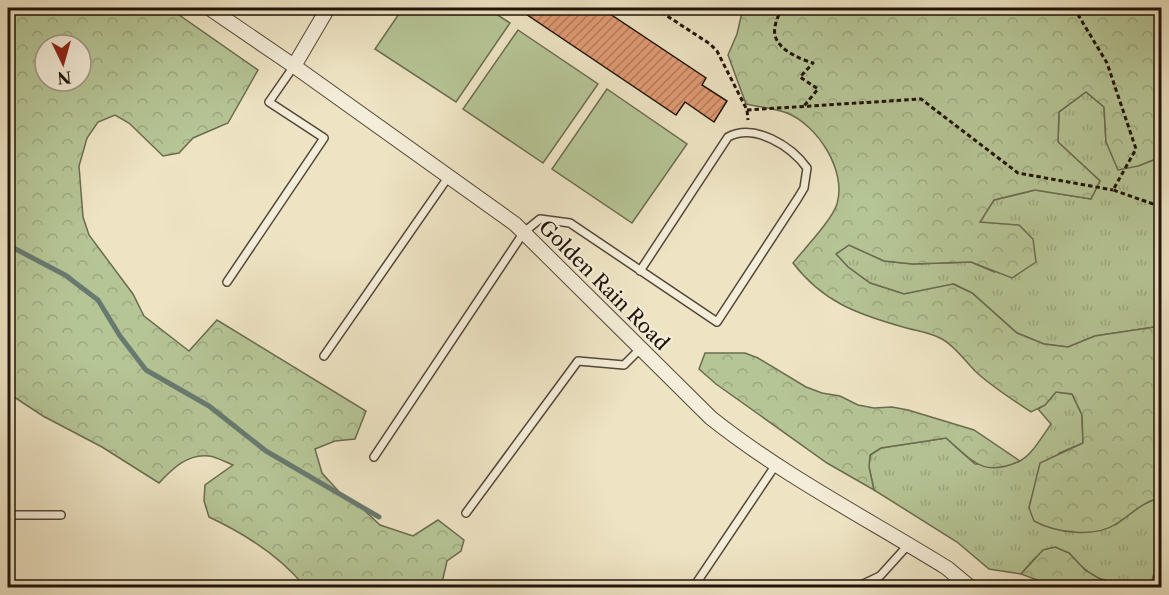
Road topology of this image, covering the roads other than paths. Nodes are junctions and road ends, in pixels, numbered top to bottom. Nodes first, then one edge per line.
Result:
1 (209, 8) edge
2 (328, 8) edge
3 (294, 66) junction
4 (449, 176) junction
5 (524, 232) junction
6 (640, 272) junction
7 (227, 282) dead end
8 (640, 348) junction
9 (324, 356) dead end
10 (374, 457) dead end
11 (775, 466) junction
12 (466, 513) dead end
13 (8, 515) edge
14 (61, 515) dead end
15 (909, 544) junction
16 (693, 588) edge
17 (855, 588) edge
18 (971, 588) edge

1 - 3 street, Golden Rain Road
2 - 3 street
3 - 4 street, Golden Rain Road
3 - 7 lane
4 - 5 street, Golden Rain Road
4 - 9 lane
5 - 6 lane
5 - 8 street, Golden Rain Road
5 - 10 lane
6 - 6 lane
8 - 11 street, Golden Rain Road
8 - 12 lane
11 - 15 street, Golden Rain Road
11 - 16 lane
13 - 14 lane
15 - 17 lane
15 - 18 street, Golden Rain Road

